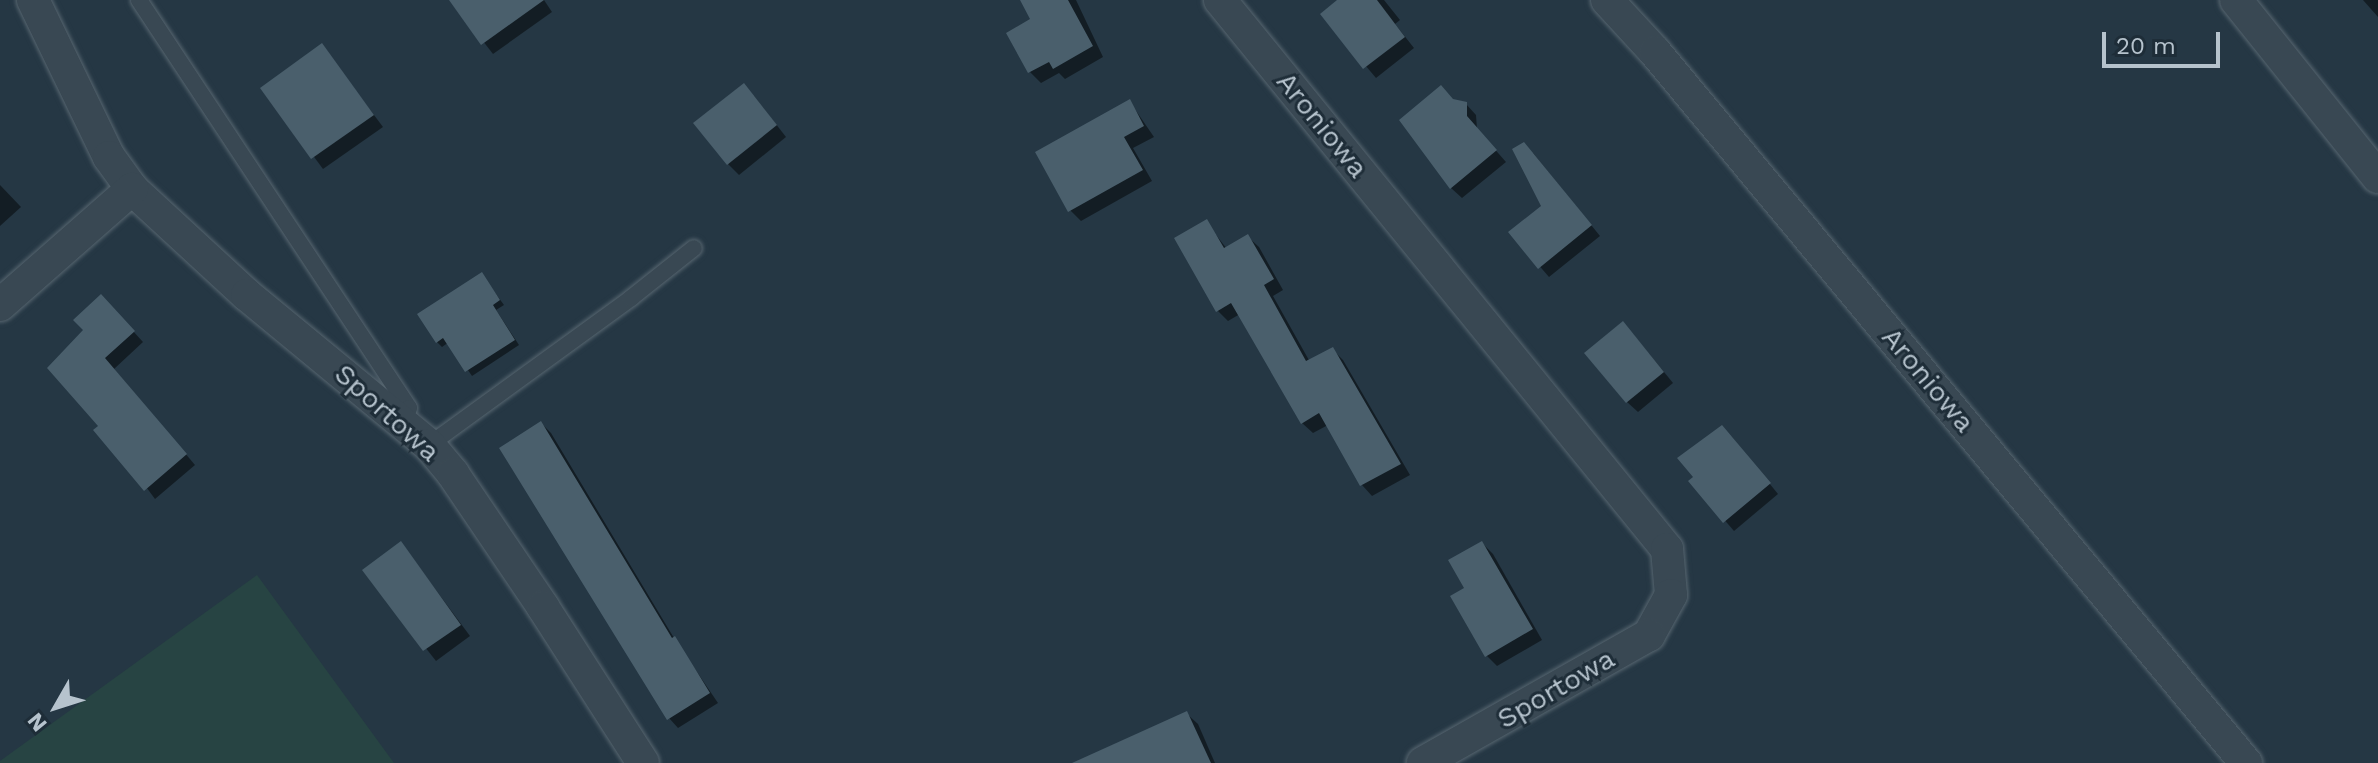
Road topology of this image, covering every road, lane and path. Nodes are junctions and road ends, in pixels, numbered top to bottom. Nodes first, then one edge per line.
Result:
1 (33, 0) edge
2 (139, 0) edge
3 (1220, 0) edge
4 (1607, 0) edge
5 (2236, 0) edge
6 (2378, 177) edge
7 (132, 189) junction
8 (694, 248) dead end
9 (0, 305) edge
10 (403, 422) junction
11 (429, 445) junction
12 (1671, 595) joint
13 (643, 763) edge
14 (1423, 763) edge
15 (2246, 763) edge

1 - 7 street, Sportowa
2 - 10 lane
3 - 12 street, Aroniowa
4 - 15 street, Aroniowa
5 - 6 street
7 - 9 street
7 - 10 street, Sportowa
8 - 11 lane
10 - 11 street, Sportowa
11 - 13 street, Sportowa
12 - 14 street, Sportowa

